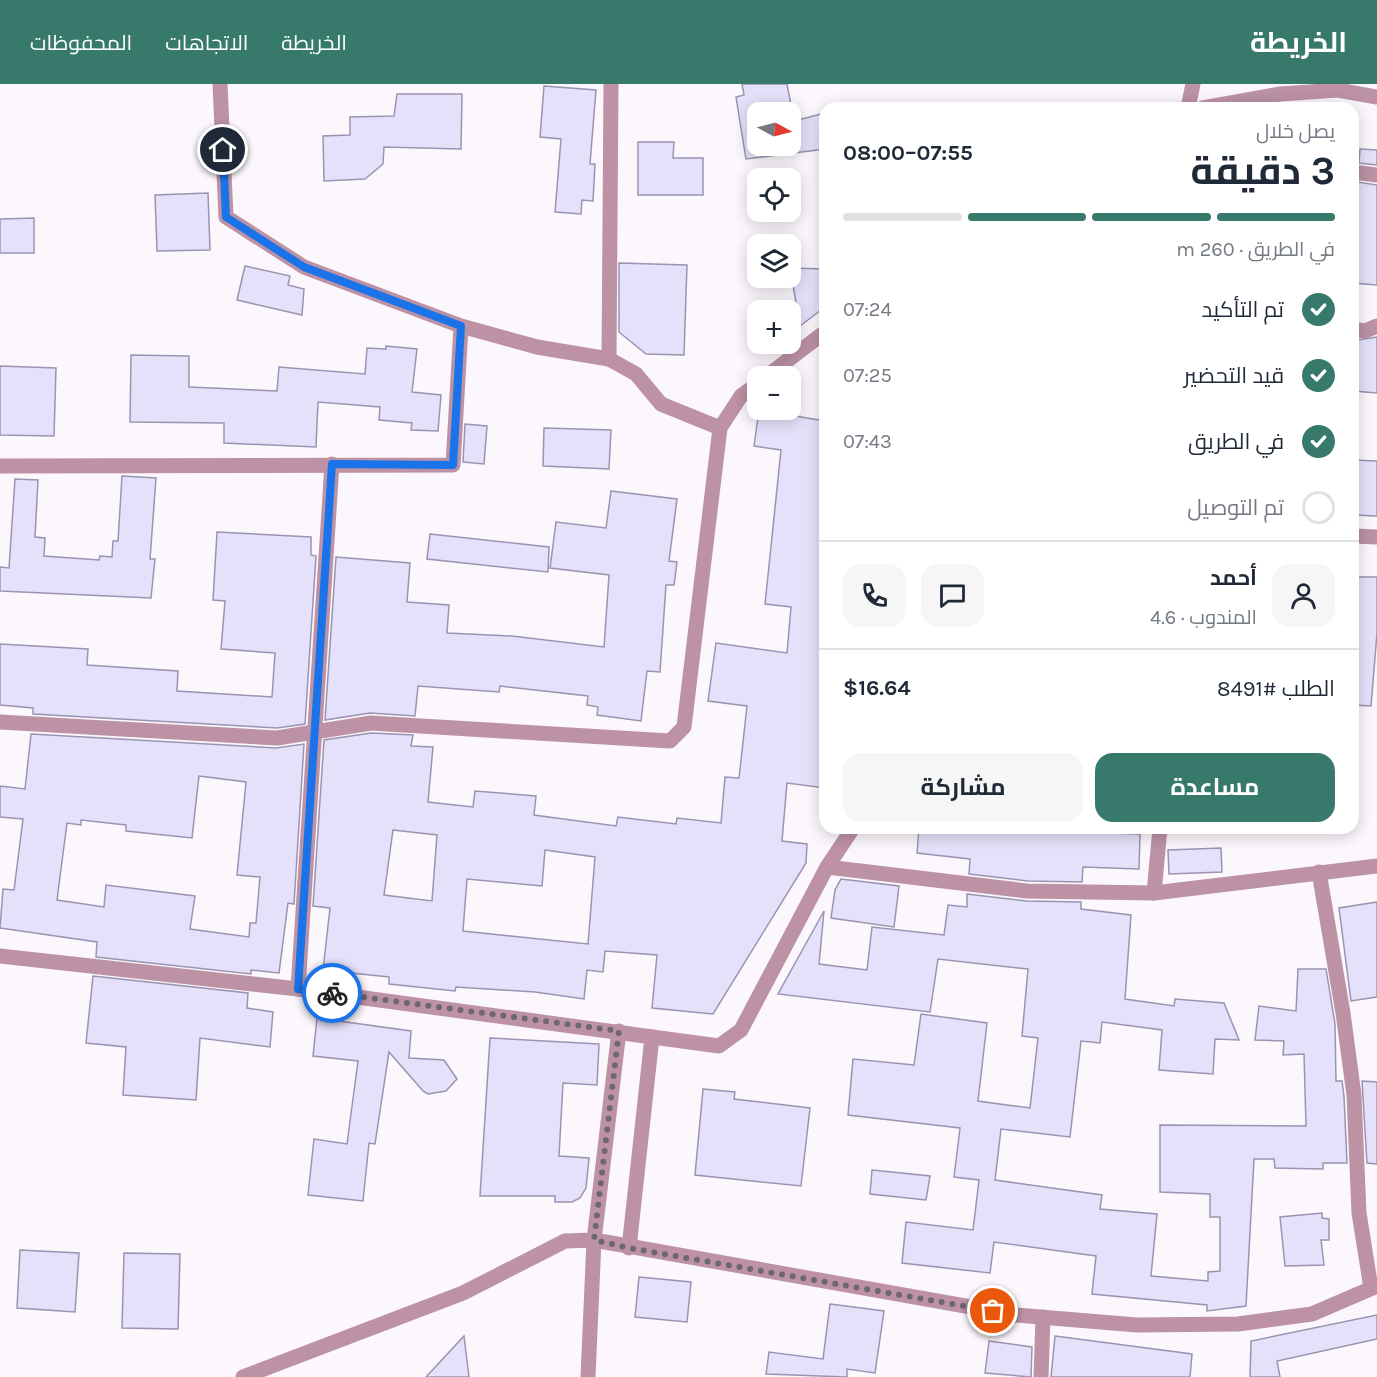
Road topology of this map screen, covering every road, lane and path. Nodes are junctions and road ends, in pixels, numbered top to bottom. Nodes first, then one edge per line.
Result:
1 (220, 84) edge
2 (611, 84) edge
3 (1193, 84) edge
4 (1377, 97) edge
5 (1189, 102) edge
6 (1236, 102) edge
7 (1359, 173) edge
8 (1377, 175) edge
9 (461, 326) junction
10 (1377, 326) edge
11 (1359, 330) edge
12 (819, 337) edge
13 (609, 359) junction
14 (780, 366) edge
15 (747, 392) edge
16 (720, 428) junction
17 (332, 464) junction
18 (0, 466) edge
19 (1359, 536) edge
20 (1377, 537) edge
21 (0, 722) edge
22 (314, 731) junction
23 (849, 834) edge
24 (1159, 834) edge
25 (1377, 866) edge
26 (827, 867) junction
27 (1319, 873) junction
28 (1154, 893) junction
29 (0, 956) edge
30 (298, 989) junction
31 (619, 1031) junction
32 (652, 1037) junction
33 (594, 1240) junction
34 (629, 1248) junction
35 (1374, 1287) edge
36 (1043, 1317) junction
37 (243, 1377) edge
38 (588, 1377) edge
39 (1041, 1377) edge

1 - 9 street
2 - 13 street
3 - 5 street
4 - 6 street
7 - 8 street
9 - 13 street
9 - 17 street
10 - 11 street
12 - 14 street
13 - 16 street
15 - 16 street
16 - 22 street
17 - 18 street
17 - 22 street
19 - 20 street
21 - 22 street
22 - 30 street
23 - 26 street
24 - 28 street
25 - 27 street
26 - 28 street
26 - 32 street
27 - 28 street
27 - 35 street
29 - 30 street
30 - 31 street
31 - 32 street
31 - 33 street
32 - 34 street
33 - 34 street
33 - 37 street
33 - 38 street
34 - 36 street
35 - 36 street
36 - 39 street

